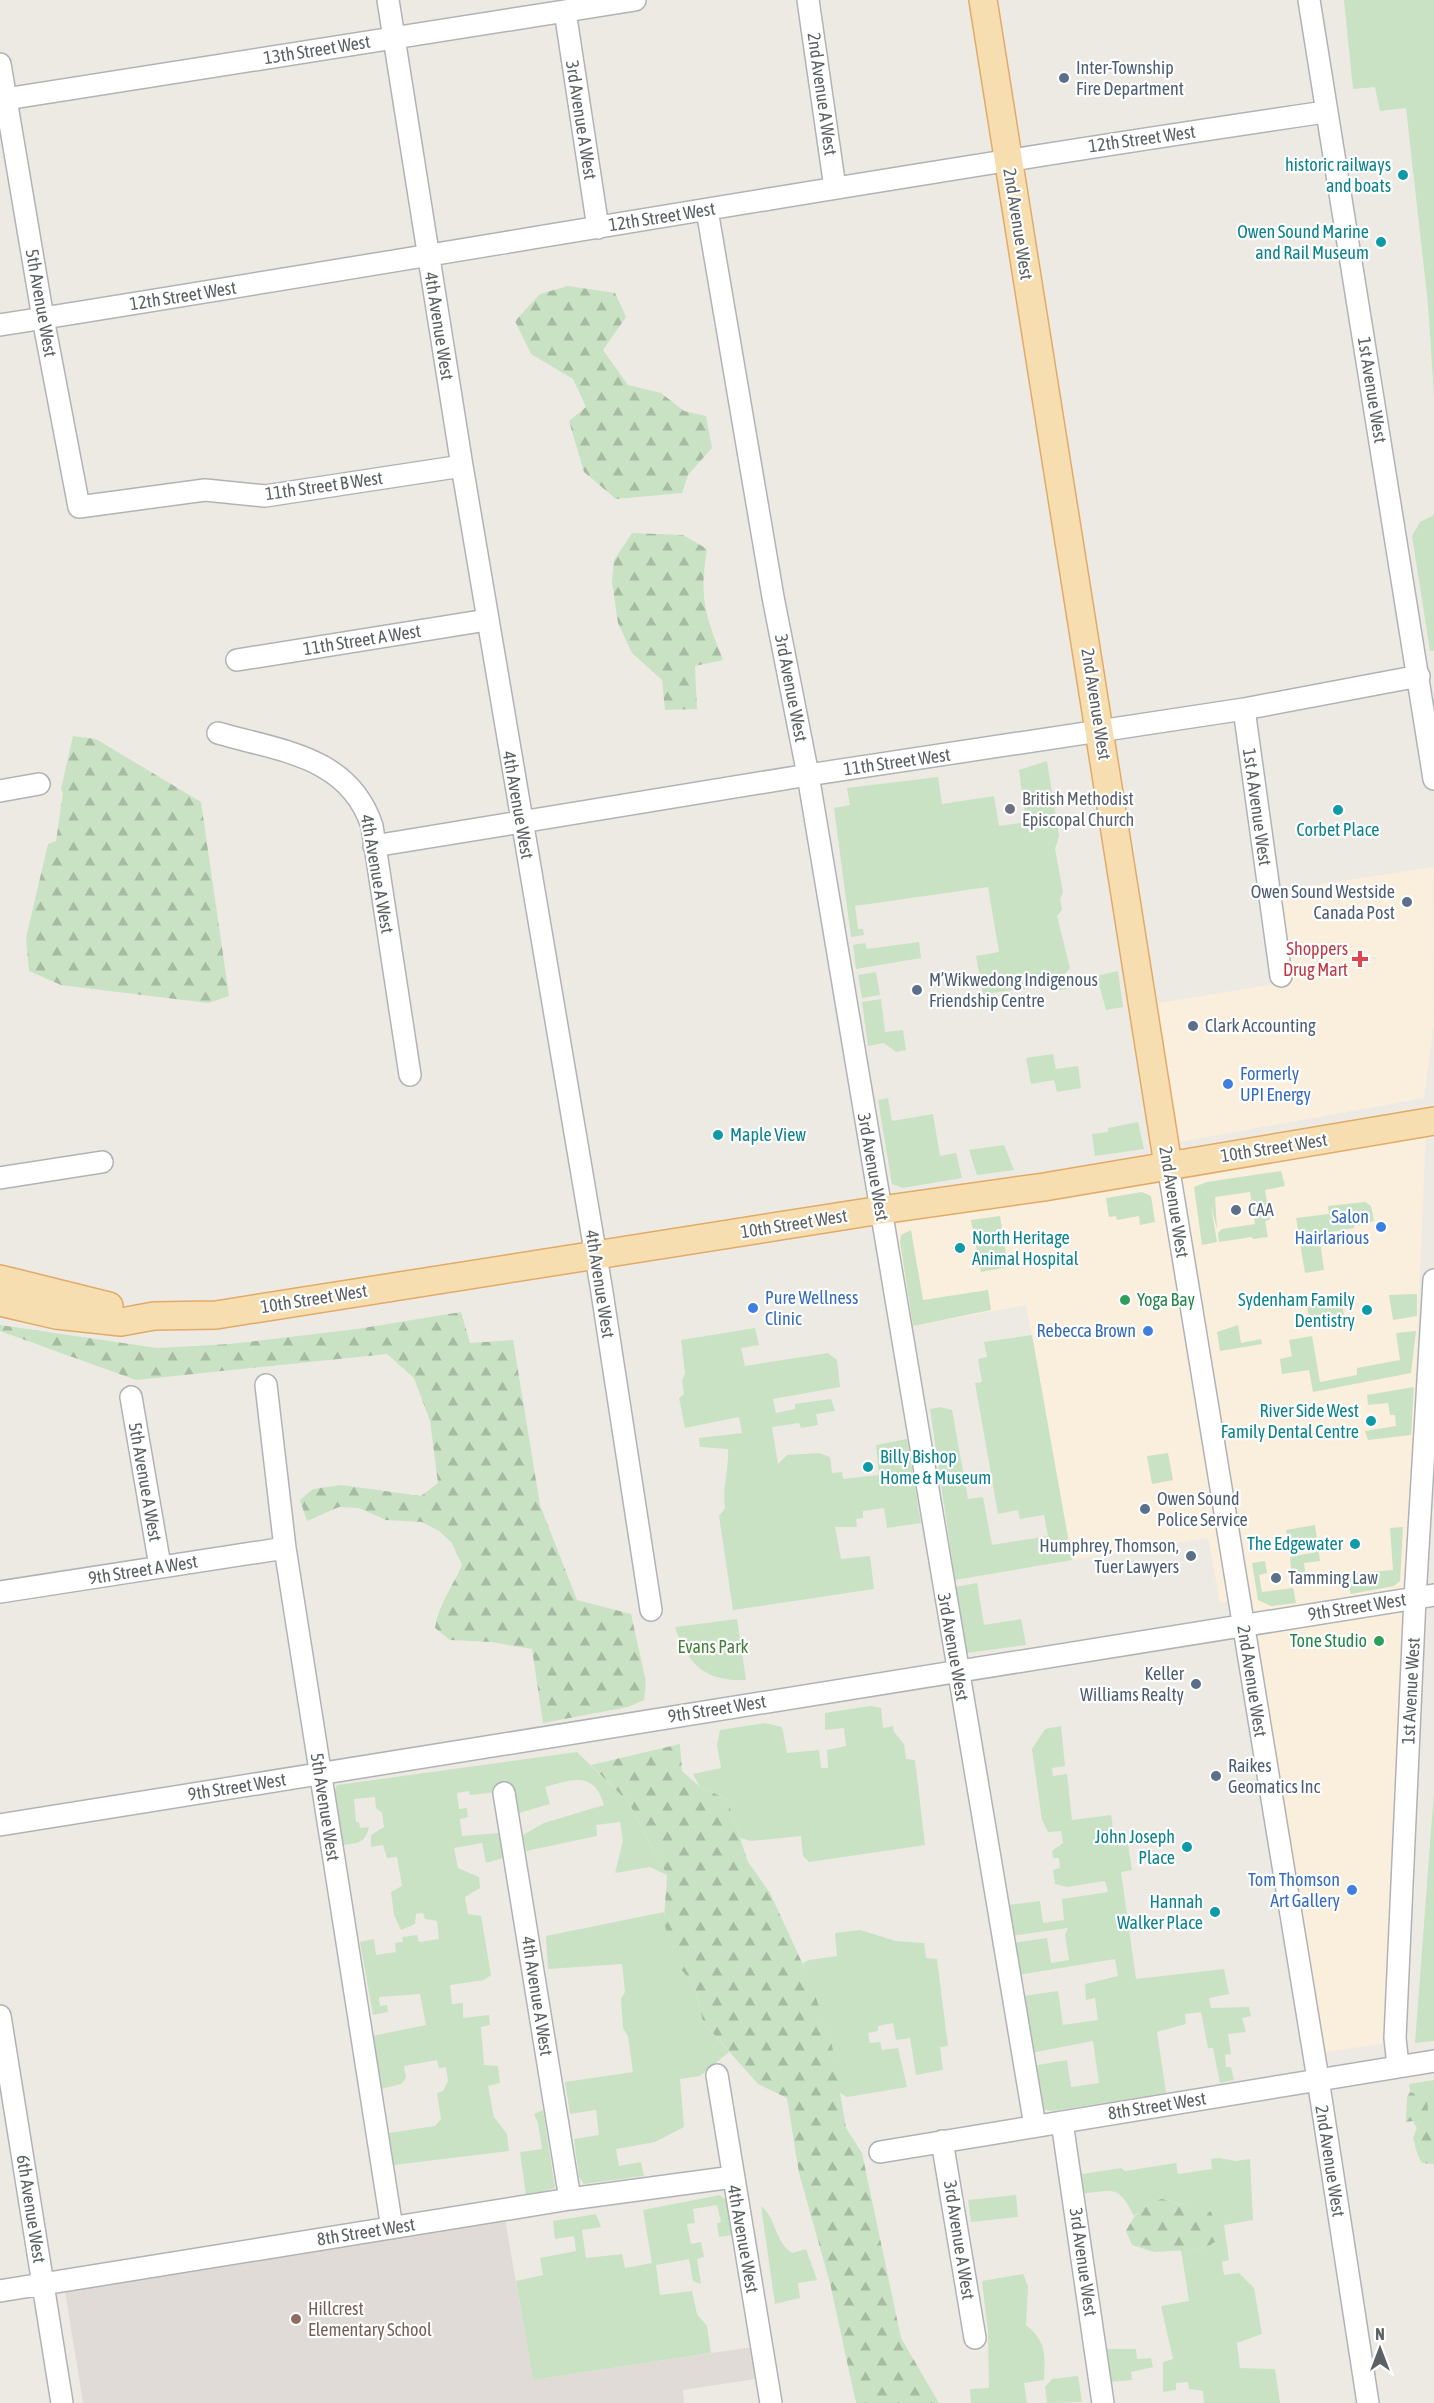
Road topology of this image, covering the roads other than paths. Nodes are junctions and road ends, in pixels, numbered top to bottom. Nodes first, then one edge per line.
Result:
1 (388, 0) edge
2 (635, 0) edge
3 (808, 0) edge
4 (983, 0) edge
5 (1309, 0) edge
6 (565, 11) junction
7 (394, 38) junction
8 (0, 64) edge
9 (4, 99) edge
10 (1325, 112) junction
11 (1008, 158) junction
12 (835, 188) junction
13 (707, 210) junction
14 (598, 228) junction
15 (428, 257) junction
16 (43, 318) junction
17 (0, 325) edge
18 (462, 466) junction
19 (79, 507) joint
20 (487, 620) junction
21 (237, 660) dead end
22 (1419, 676) junction
23 (1244, 709) junction
24 (1100, 730) junction
25 (218, 733) dead end
26 (808, 775) junction
27 (1434, 779) edge
28 (39, 784) dead end
29 (0, 791) edge
30 (521, 823) junction
31 (374, 846) junction
32 (1281, 976) dead end
33 (410, 1075) dead end
34 (1434, 1121) edge
35 (102, 1162) dead end
36 (1168, 1165) junction
37 (0, 1178) edge
38 (881, 1210) junction
39 (596, 1255) junction
40 (0, 1279) edge
41 (1434, 1280) edge
42 (0, 1302) edge
43 (154, 1316) junction
44 (266, 1385) dead end
45 (131, 1397) dead end
46 (285, 1548) junction
47 (160, 1566) junction
48 (0, 1592) edge
49 (1424, 1596) edge
50 (651, 1610) dead end
51 (1242, 1626) junction
52 (957, 1670) junction
53 (320, 1774) junction
54 (504, 1793) dead end
55 (0, 1825) edge
56 (0, 2016) edge
57 (1434, 2061) edge
58 (1398, 2066) junction
59 (717, 2075) dead end
60 (1318, 2079) junction
61 (1062, 2122) junction
62 (1035, 2126) junction
63 (942, 2141) junction
64 (880, 2152) dead end
65 (733, 2177) junction
66 (570, 2199) junction
67 (392, 2228) junction
68 (42, 2284) junction
69 (0, 2291) edge
70 (975, 2338) dead end
71 (62, 2403) edge
72 (771, 2403) edge
73 (1103, 2403) edge
74 (1368, 2403) edge

1 - 7 street, 4th Avenue West
2 - 6 street, 13th Street West
3 - 12 street, 2nd Avenue A West
4 - 11 main road, 2nd Avenue West
5 - 10 street, 1st Avenue West
6 - 7 street, 13th Street West
6 - 14 street, 3rd Avenue A West
7 - 9 street, 13th Street West
7 - 15 street, 4th Avenue West
8 - 9 street, 5th Avenue West
9 - 16 street, 5th Avenue West
10 - 11 street, 12th Street West
10 - 22 street, 1st Avenue West
11 - 12 street, 12th Street West
11 - 24 main road, 2nd Avenue West
12 - 13 street, 12th Street West
13 - 14 street, 12th Street West
13 - 26 street, 3rd Avenue West
14 - 15 street, 12th Street West
15 - 16 street, 12th Street West
15 - 18 street, 4th Avenue West
16 - 17 street, 12th Street West
16 - 19 street, 5th Avenue West
18 - 19 street, 11th Street B West
18 - 20 street, 4th Avenue West
20 - 21 street, 11th Street A West
20 - 30 street, 4th Avenue West
22 - 23 street, 11th Street West
22 - 27 street, 1st Avenue West
23 - 24 street, 11th Street West
23 - 32 street, 1st A Avenue West
24 - 26 street, 11th Street West
24 - 36 main road, 2nd Avenue West
25 - 31 street, 4th Avenue A West
26 - 30 street, 11th Street West
26 - 38 street, 3rd Avenue West
28 - 29 street
30 - 31 street, 11th Street West
30 - 39 street, 4th Avenue West
31 - 33 street, 4th Avenue A West
34 - 36 main road, 10th Street West
35 - 37 street
36 - 38 main road, 10th Street West
36 - 51 street, 2nd Avenue West
38 - 39 main road, 10th Street West
38 - 52 street, 3rd Avenue West
39 - 43 main road, 10th Street West
39 - 50 street, 4th Avenue West
40 - 43 main road, 10th Street West
41 - 49 street, 1st Avenue West
42 - 43 main road, 10th Street West
44 - 46 street, 5th Avenue West
45 - 47 street, 5th Avenue A West
46 - 47 street, 9th Street A West
46 - 53 street, 5th Avenue West
47 - 48 street, 9th Street A West
49 - 51 street, 9th Street West
49 - 58 street, 1st Avenue West
51 - 52 street, 9th Street West
51 - 60 street, 2nd Avenue West
52 - 53 street, 9th Street West
52 - 62 street, 3rd Avenue West
53 - 55 street, 9th Street West
53 - 67 street, 5th Avenue West
54 - 66 street, 4th Avenue A West
56 - 68 street, 6th Avenue West
57 - 58 street, 8th Street West
58 - 60 street, 8th Street West
59 - 65 street, 4th Avenue West
60 - 61 street, 8th Street West
60 - 74 street, 2nd Avenue West
61 - 62 street, 8th Street West
61 - 73 street, 3rd Avenue West
62 - 63 street, 8th Street West
63 - 64 street, 8th Street West
63 - 70 street, 3rd Avenue A West
65 - 66 street, 8th Street West
65 - 72 street, 4th Avenue West
66 - 67 street, 8th Street West
67 - 68 street, 8th Street West
68 - 69 street, 8th Street West
68 - 71 street, 6th Avenue West

